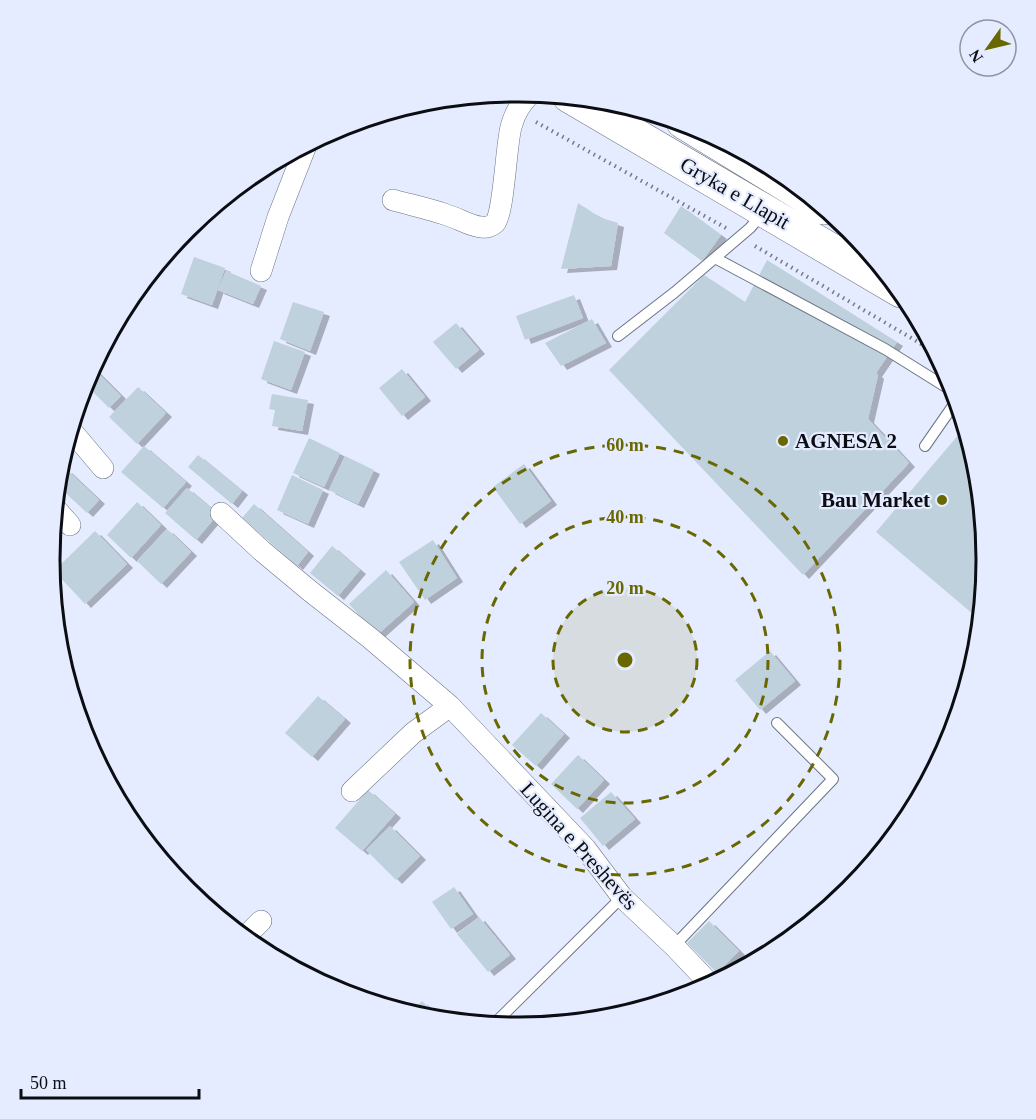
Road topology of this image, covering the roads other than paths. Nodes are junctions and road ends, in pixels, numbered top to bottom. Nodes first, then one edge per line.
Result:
1 (524, 101) edge
2 (587, 107) edge
3 (302, 156) edge
4 (393, 200) dead end
5 (765, 211) junction
6 (716, 258) junction
7 (261, 271) dead end
8 (878, 278) edge
9 (618, 336) dead end
10 (941, 384) edge
11 (951, 409) edge
12 (77, 437) edge
13 (925, 446) dead end
14 (103, 468) dead end
15 (220, 513) dead end
16 (62, 516) edge
17 (70, 525) dead end
18 (450, 706) junction
19 (777, 723) dead end
20 (352, 791) dead end
21 (622, 897) junction
22 (261, 921) dead end
23 (251, 931) edge
24 (674, 946) junction
25 (704, 978) edge
26 (501, 1017) edge

1 - 4 street
2 - 5 main road, Gryka e Llapit
3 - 7 street
5 - 6 lane
5 - 8 main road, Gryka e Llapit
6 - 9 lane
6 - 10 lane
11 - 13 lane
12 - 14 street
15 - 18 street, Lugina e Preshevës
16 - 17 street
18 - 20 street
18 - 21 street, Lugina e Preshevës
19 - 24 lane
21 - 24 street, Lugina e Preshevës
21 - 26 lane
22 - 23 street
24 - 25 street, Lugina e Preshevës

